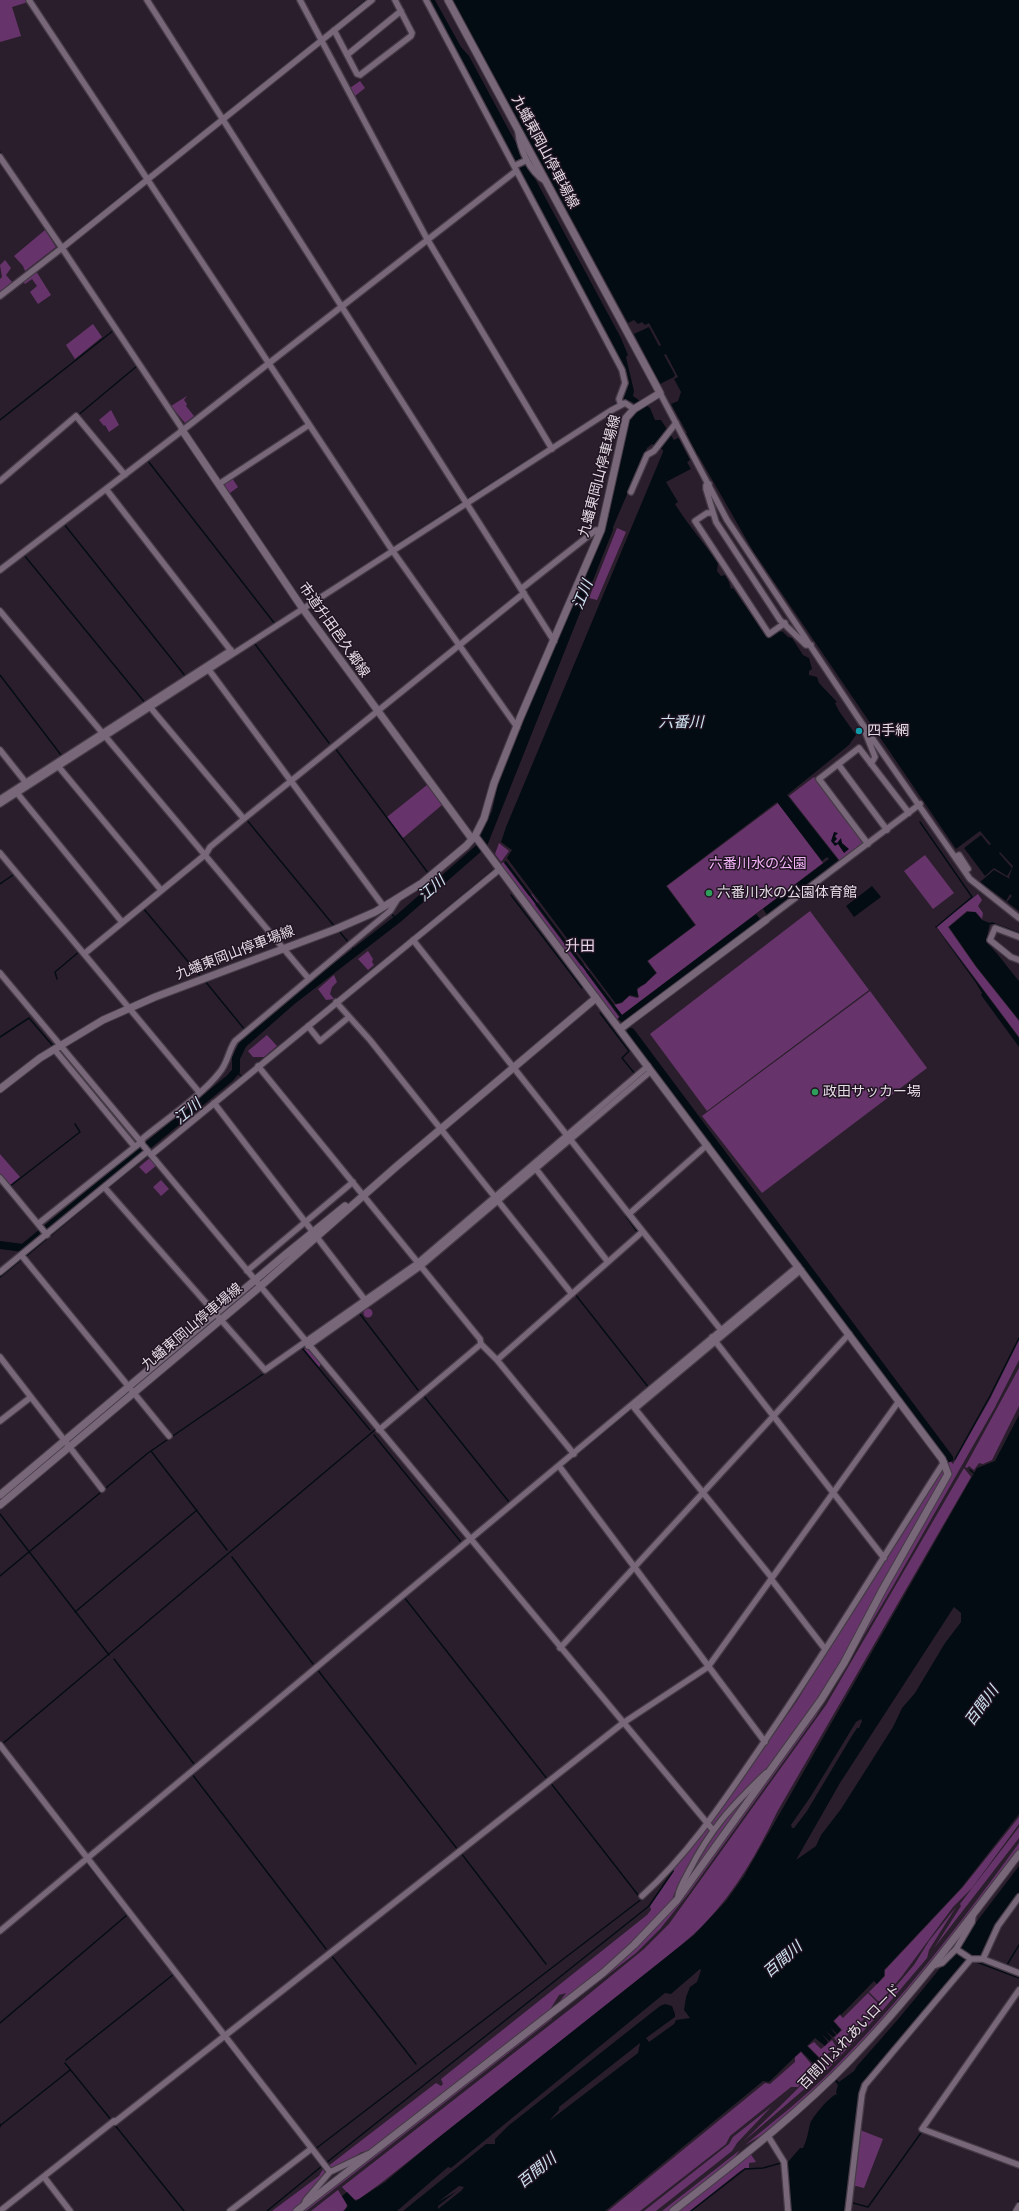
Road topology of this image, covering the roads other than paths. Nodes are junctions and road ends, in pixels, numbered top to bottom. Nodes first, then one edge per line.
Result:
1 (29, 0) edge
2 (147, 0) edge
3 (300, 0) edge
4 (372, 0) edge
5 (395, 0) edge
6 (426, 0) edge
7 (448, 0) edge
8 (401, 11) junction
9 (334, 30) junction
10 (321, 38) junction
11 (347, 55) junction
12 (221, 117) junction
13 (518, 130) junction
14 (0, 157) edge
15 (526, 160) junction
16 (515, 167) junction
17 (146, 178) junction
18 (546, 181) junction
19 (428, 238) junction
20 (61, 246) junction
21 (0, 296) edge
22 (341, 306) junction
23 (268, 362) junction
24 (660, 393) junction
25 (620, 403) junction
26 (638, 407) junction
27 (676, 423) junction
28 (309, 425) junction
29 (183, 429) junction
30 (550, 447) junction
31 (124, 474) junction
32 (0, 480) edge
33 (221, 483) junction
34 (709, 484) junction
35 (106, 489) junction
36 (631, 492) dead end
37 (466, 502) junction
38 (713, 513) junction
39 (601, 530) junction
40 (391, 549) junction
41 (0, 570) edge
42 (523, 591) junction
43 (302, 607) junction
44 (0, 611) edge
45 (785, 624) junction
46 (554, 641) junction
47 (458, 644) junction
48 (811, 645) junction
49 (232, 652) junction
50 (209, 670) junction
51 (150, 707) junction
52 (376, 710) junction
53 (861, 722) junction
54 (517, 727) junction
55 (103, 734) junction
56 (0, 750) edge
57 (838, 764) junction
58 (871, 764) junction
59 (58, 766) junction
60 (290, 780) junction
61 (27, 784) junction
62 (17, 793) junction
63 (0, 799) edge
64 (0, 804) edge
65 (920, 804) junction
66 (909, 813) junction
67 (244, 818) junction
68 (887, 830) junction
69 (475, 838) junction
70 (868, 844) junction
71 (0, 853) edge
72 (203, 855) junction
73 (955, 857) junction
74 (500, 869) junction
75 (968, 869) dead end
76 (160, 889) junction
77 (397, 900) junction
78 (384, 907) junction
79 (1019, 918) edge
80 (766, 920) joint
81 (122, 921) junction
82 (1019, 937) edge
83 (412, 940) junction
84 (284, 949) junction
85 (84, 953) junction
86 (1019, 960) edge
87 (0, 973) edge
88 (309, 979) junction
89 (596, 998) junction
90 (336, 1002) junction
91 (129, 1008) junction
92 (349, 1017) junction
93 (308, 1026) junction
94 (620, 1029) junction
95 (57, 1047) junction
96 (258, 1066) junction
97 (650, 1068) junction
98 (513, 1069) junction
99 (0, 1089) edge
100 (199, 1092) junction
101 (214, 1103) junction
102 (441, 1129) junction
103 (568, 1138) junction
104 (138, 1144) junction
105 (706, 1145) junction
106 (148, 1152) junction
107 (536, 1169) junction
108 (0, 1178) edge
109 (352, 1183) junction
110 (106, 1189) junction
111 (363, 1194) junction
112 (497, 1199) junction
113 (628, 1213) junction
114 (304, 1222) junction
115 (39, 1224) junction
116 (642, 1232) junction
117 (47, 1235) junction
118 (315, 1235) junction
119 (24, 1257) junction
120 (607, 1261) junction
121 (420, 1264) junction
122 (800, 1268) junction
123 (247, 1271) junction
124 (0, 1272) edge
125 (257, 1284) junction
126 (571, 1293) junction
127 (365, 1300) junction
128 (215, 1314) junction
129 (220, 1320) junction
130 (721, 1330) junction
131 (849, 1334) junction
132 (714, 1339) junction
133 (481, 1343) junction
134 (307, 1344) junction
135 (0, 1357) edge
136 (497, 1360) junction
137 (132, 1389) junction
138 (31, 1398) junction
139 (899, 1401) junction
140 (634, 1406) junction
141 (772, 1416) junction
142 (0, 1421) edge
143 (378, 1429) junction
144 (169, 1436) dead end
145 (67, 1443) junction
146 (574, 1454) junction
147 (944, 1462) junction
148 (560, 1468) junction
149 (102, 1489) dead end
150 (702, 1493) junction
151 (833, 1494) junction
152 (0, 1495) edge
153 (0, 1505) edge
154 (470, 1539) junction
155 (884, 1558) junction
156 (634, 1568) junction
157 (772, 1579) junction
158 (561, 1647) junction
159 (825, 1649) junction
160 (709, 1668) junction
161 (624, 1723) junction
162 (765, 1742) junction
163 (1, 1745) edge
164 (770, 1772) junction
165 (709, 1824) junction
166 (1019, 1854) edge
167 (87, 1858) junction
168 (642, 1896) dead end
169 (1019, 1897) edge
170 (677, 1900) junction
171 (973, 1915) junction
172 (0, 1931) edge
173 (957, 1949) junction
174 (970, 1959) junction
175 (984, 1960) junction
176 (933, 1966) junction
177 (1019, 1973) edge
178 (1019, 1990) edge
179 (223, 2037) junction
180 (768, 2136) junction
181 (311, 2150) junction
182 (371, 2153) junction
183 (1019, 2165) edge
184 (330, 2172) junction
185 (44, 2177) junction
186 (304, 2205) junction
187 (1019, 2206) edge
188 (0, 2211) edge
189 (70, 2211) edge
190 (230, 2211) edge
191 (297, 2211) edge
192 (673, 2211) edge
193 (788, 2211) edge
194 (848, 2211) edge
195 (1016, 2211) edge

1 - 17 street
2 - 12 street
3 - 10 street
4 - 9 street
5 - 8 street
6 - 16 street
7 - 13 street, 九蟠東岡山停車場線
8 - 11 street
8 - 11 street
9 - 10 street
9 - 11 street
10 - 12 street
10 - 19 street
12 - 17 street
12 - 22 street
13 - 15 street
13 - 18 street, 九蟠東岡山停車場線
14 - 20 street
15 - 16 street
15 - 18 street
16 - 19 street
16 - 25 street
17 - 20 street
17 - 23 street
18 - 24 street, 九蟠東岡山停車場線
19 - 22 street
19 - 30 street
20 - 21 street
20 - 29 street
22 - 23 street
22 - 37 street
23 - 28 street
23 - 29 street
24 - 26 street, 九蟠東岡山停車場線
24 - 27 street
25 - 26 street
25 - 30 street
26 - 39 street, 九蟠東岡山停車場線
27 - 34 street
27 - 36 street
28 - 33 street
28 - 40 street
29 - 31 street
29 - 33 street, 市道升田邑久郷線
30 - 37 street
31 - 32 street
31 - 35 street
33 - 43 street, 市道升田邑久郷線
34 - 38 street
34 - 48 street
35 - 41 street
35 - 49 street
37 - 40 street
37 - 42 street
38 - 45 street
38 - 45 street
39 - 42 street
39 - 46 street, 九蟠東岡山停車場線
40 - 43 street
40 - 47 street
42 - 46 street
42 - 47 street
43 - 49 street
43 - 52 street, 市道升田邑久郷線
44 - 55 street
45 - 48 street
46 - 54 street, 九蟠東岡山停車場線
47 - 52 street
47 - 54 street
48 - 53 street
49 - 50 street
49 - 55 street
50 - 51 street
50 - 60 street
51 - 55 street
51 - 67 street
52 - 60 street
52 - 69 street, 市道升田邑久郷線
53 - 58 street
53 - 65 street
54 - 69 street, 九蟠東岡山停車場線
55 - 59 street
55 - 61 street
55 - 72 street
56 - 61 street
57 - 58 street
57 - 68 street
57 - 70 street
58 - 66 street
59 - 61 street
59 - 76 street
60 - 67 street
60 - 78 street
61 - 62 street
61 - 63 street
62 - 64 street
62 - 81 street
65 - 66 street
65 - 73 street
66 - 68 street
67 - 72 street
68 - 70 street
69 - 74 street
69 - 77 street, 九蟠東岡山停車場線
70 - 80 street
71 - 85 street
72 - 76 street
72 - 84 street
73 - 75 street
73 - 79 street
74 - 83 street
74 - 89 street
76 - 81 street
77 - 78 street, 九蟠東岡山停車場線
77 - 88 street
78 - 84 street, 九蟠東岡山停車場線
80 - 94 street
81 - 85 street
82 - 86 street
83 - 90 street
83 - 98 street
84 - 88 street
84 - 91 street, 九蟠東岡山停車場線
85 - 91 street
87 - 95 street
88 - 100 street
89 - 94 street
89 - 98 street, 九蟠東岡山停車場線
90 - 92 street
90 - 93 street
91 - 95 street, 九蟠東岡山停車場線
91 - 100 street
92 - 93 street
92 - 102 street
93 - 96 street
94 - 97 street
95 - 99 street, 九蟠東岡山停車場線
95 - 104 street
96 - 101 street
96 - 109 street
97 - 103 street
97 - 105 street
98 - 102 street, 九蟠東岡山停車場線
98 - 103 street
100 - 104 street
101 - 106 street
101 - 114 street
102 - 111 street, 九蟠東岡山停車場線
102 - 112 street
103 - 107 street
103 - 112 street
103 - 113 street
104 - 106 street
104 - 115 street
105 - 113 street
105 - 122 street
106 - 110 street
106 - 123 street
107 - 112 street
107 - 120 street
108 - 115 street
109 - 111 street
109 - 114 street
110 - 117 street
110 - 128 street
111 - 118 street, 九蟠東岡山停車場線
111 - 121 street
112 - 121 street
112 - 126 street
113 - 116 street
114 - 118 street
114 - 123 street
115 - 117 street
116 - 120 street
116 - 130 street
117 - 119 street
118 - 125 street, 九蟠東岡山停車場線
118 - 127 street
119 - 124 street
119 - 137 street
120 - 126 street
121 - 127 street
121 - 133 street
121 - 134 street
122 - 130 street
122 - 131 street
122 - 132 street
123 - 125 street
125 - 128 street, 九蟠東岡山停車場線
125 - 129 street, 九蟠東岡山停車場線
125 - 134 street
126 - 136 street
127 - 134 street
128 - 129 street
128 - 137 street, 九蟠東岡山停車場線
129 - 134 street
129 - 137 street, 九蟠東岡山停車場線
130 - 132 street
131 - 139 street
131 - 141 street
132 - 140 street
132 - 141 street
133 - 136 street
133 - 143 street
134 - 143 street
135 - 138 street
136 - 146 street
137 - 144 street
137 - 145 street, 九蟠東岡山停車場線
138 - 142 street
138 - 145 street
139 - 147 street
139 - 151 street
140 - 146 street
140 - 150 street
141 - 150 street
141 - 151 street
143 - 154 street
145 - 149 street
145 - 152 street, 九蟠東岡山停車場線
145 - 153 street, 九蟠東岡山停車場線
146 - 148 street
147 - 155 street
147 - 164 street
148 - 154 street
148 - 156 street
150 - 156 street
150 - 157 street
151 - 155 street
151 - 157 street
154 - 158 street
154 - 167 street
155 - 159 street
156 - 158 street
156 - 160 street
157 - 159 street
157 - 160 street
158 - 161 street
159 - 162 street
160 - 161 street
160 - 162 street
161 - 165 street
161 - 179 street
162 - 165 street
163 - 167 street
164 - 165 street
164 - 170 street
165 - 168 street
165 - 170 street
166 - 171 street, 百間川ふれあいロード
167 - 172 street
167 - 179 street
169 - 175 street
170 - 182 street
171 - 173 street
171 - 176 street, 百間川ふれあいロード
173 - 174 street
173 - 176 street
174 - 175 street
174 - 194 street
175 - 177 street
176 - 180 street, 百間川ふれあいロード
178 - 183 street
179 - 181 street
179 - 185 street
180 - 192 street, 百間川ふれあいロード
180 - 193 street
181 - 184 street
181 - 190 street
182 - 184 street
182 - 186 street
184 - 186 street
185 - 188 street
185 - 189 street
186 - 191 street
187 - 195 street

